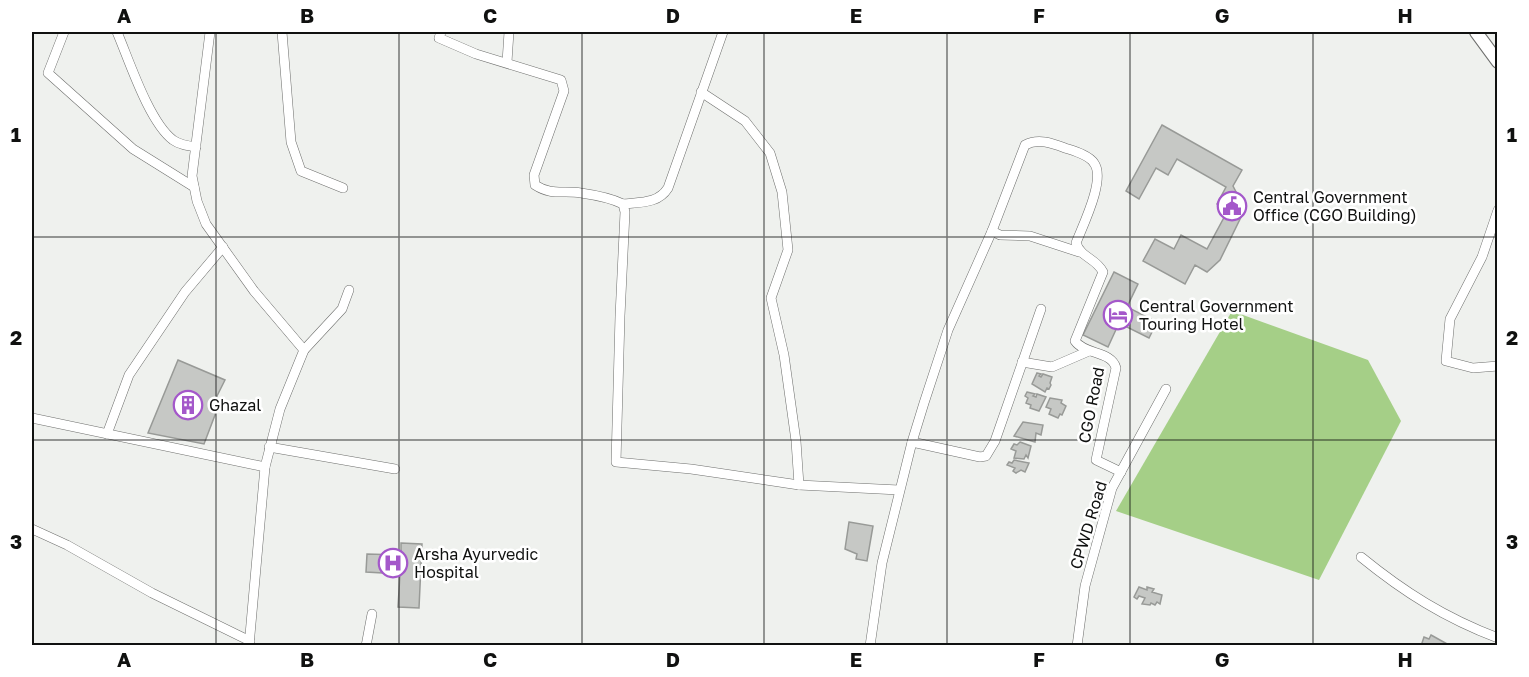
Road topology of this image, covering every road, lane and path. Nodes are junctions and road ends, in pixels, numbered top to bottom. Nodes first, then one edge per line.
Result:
1 (64, 32) edge
2 (117, 32) edge
3 (210, 32) edge
4 (282, 32) edge
5 (441, 32) edge
6 (509, 32) edge
7 (723, 32) edge
8 (1476, 32) edge
9 (507, 62) junction
10 (1497, 62) edge
11 (701, 92) junction
12 (196, 147) junction
13 (194, 187) junction
14 (343, 188) dead end
15 (623, 204) junction
16 (1497, 210) edge
17 (992, 231) junction
18 (223, 247) junction
19 (1079, 252) junction
20 (349, 290) dead end
21 (1041, 309) dead end
22 (304, 350) junction
23 (1089, 351) junction
24 (1022, 362) junction
25 (1497, 366) edge
26 (1166, 389) dead end
27 (32, 418) edge
28 (107, 434) junction
29 (912, 442) junction
30 (269, 447) junction
31 (265, 467) junction
32 (395, 469) dead end
33 (1121, 472) junction
34 (799, 485) junction
35 (899, 490) junction
36 (32, 530) edge
37 (1361, 557) dead end
38 (372, 614) dead end
39 (1497, 638) edge
40 (250, 643) edge
41 (366, 645) edge
42 (870, 645) edge
43 (1077, 645) edge

1 - 13 street
2 - 12 street
3 - 12 street
4 - 14 street
5 - 9 street
6 - 9 street
7 - 11 street
8 - 10 street
9 - 15 street
11 - 15 street
11 - 34 street
12 - 13 street
13 - 18 street
15 - 34 street
16 - 25 street
17 - 19 street
17 - 19 street
17 - 29 street
18 - 22 street
18 - 28 street
19 - 23 street, CGO Road
20 - 22 street
21 - 24 street
22 - 30 street
23 - 24 street
23 - 33 street, CGO Road
24 - 29 street
26 - 33 street, CPWD Road
27 - 28 street
28 - 31 street
29 - 35 street
30 - 31 street
30 - 32 street
31 - 40 street
33 - 43 street, CPWD Road
34 - 35 street
35 - 42 street
36 - 40 street
37 - 39 street
38 - 41 street

